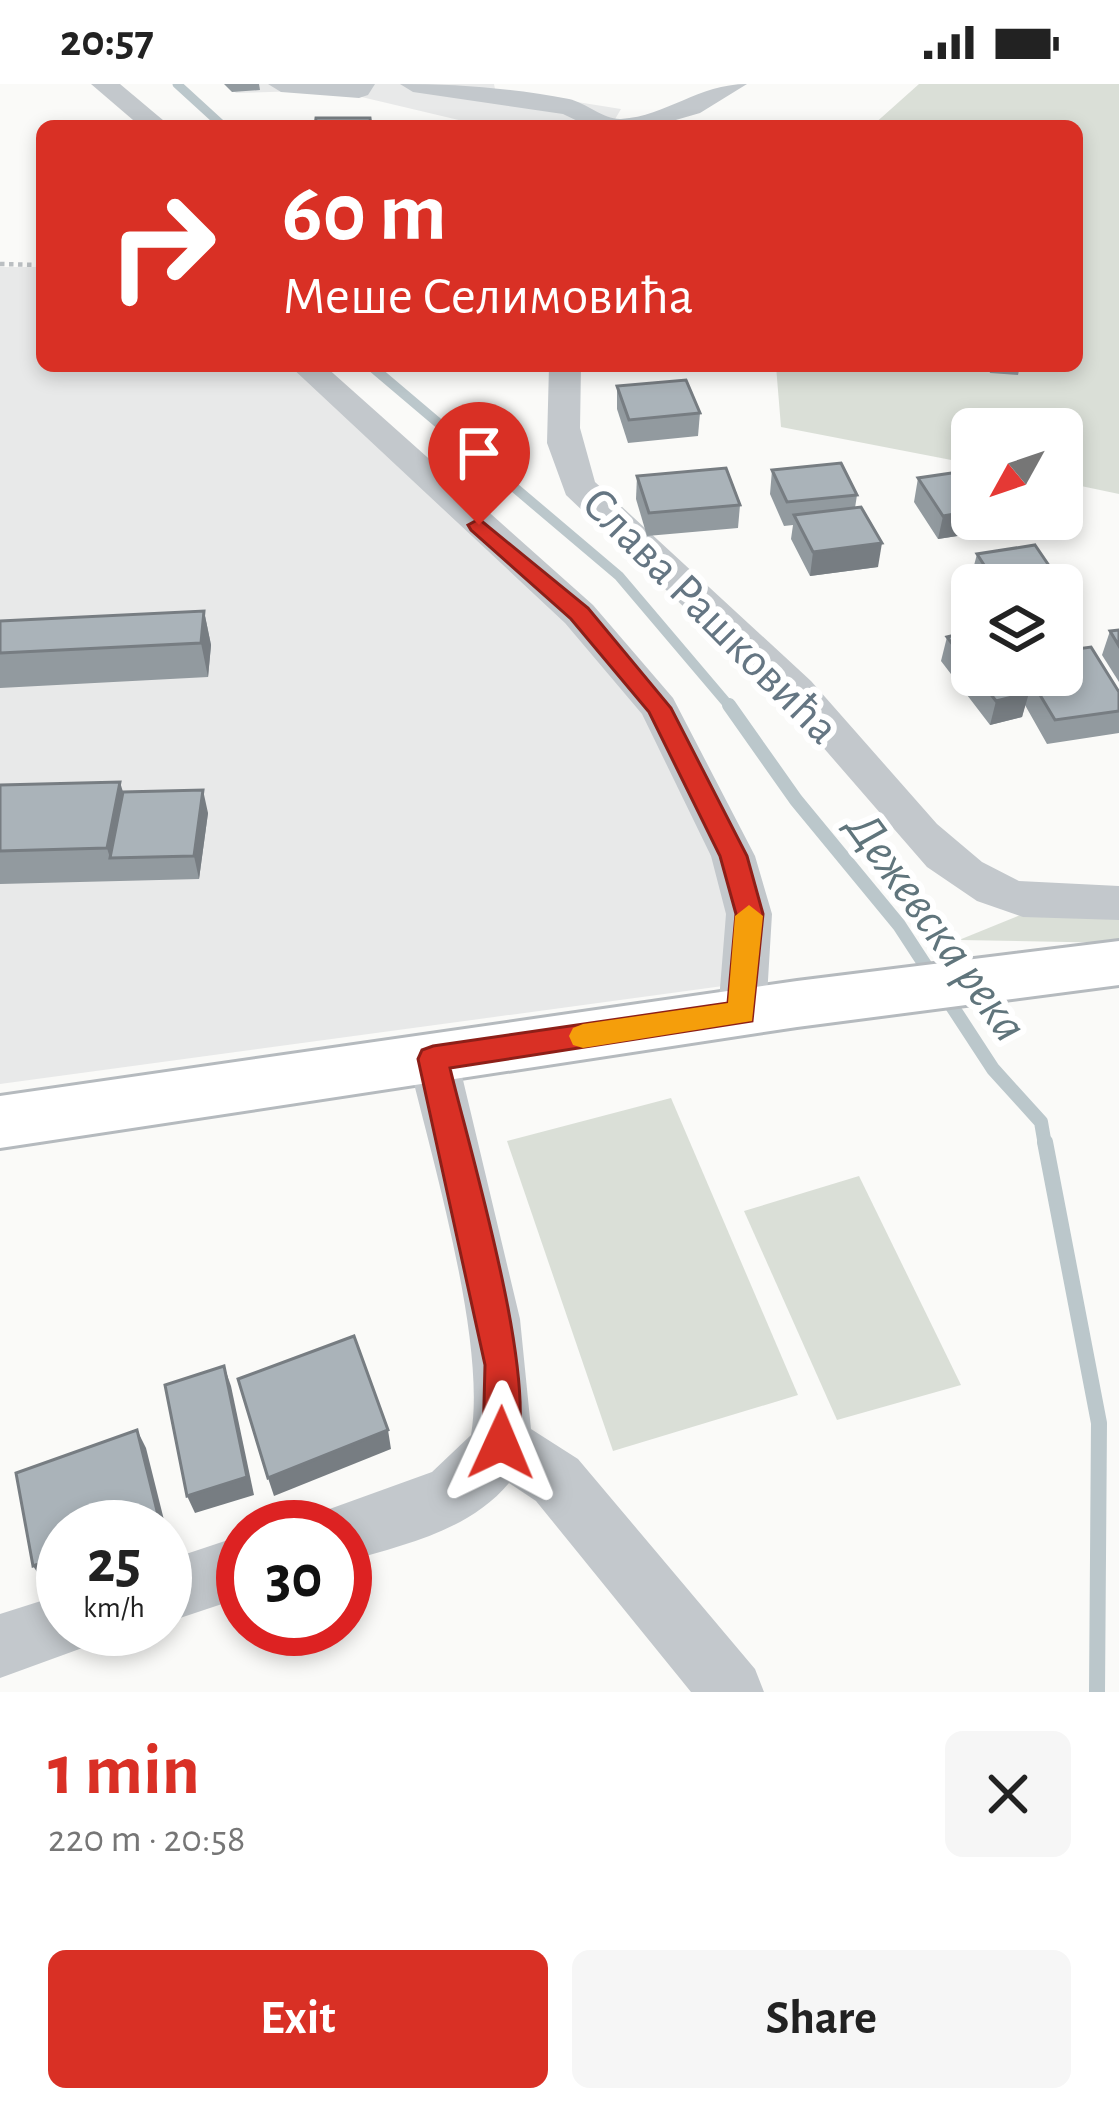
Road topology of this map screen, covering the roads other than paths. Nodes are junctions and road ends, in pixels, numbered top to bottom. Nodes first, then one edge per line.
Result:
1 (104, 84) edge
2 (281, 84) edge
3 (362, 84) edge
4 (413, 84) edge
5 (734, 84) edge
6 (460, 87) edge
7 (149, 120) edge
8 (602, 120) edge
9 (631, 120) edge
10 (313, 372) edge
11 (565, 372) edge
12 (1119, 903) edge
13 (1119, 963) edge
14 (770, 1008) junction
15 (433, 1059) junction
16 (0, 1122) edge
17 (501, 1443) junction
18 (372, 1523) edge
19 (36, 1634) edge
20 (0, 1646) edge
21 (732, 1692) edge

1 - 7 street
2 - 3 street
4 - 6 street
5 - 9 street
6 - 8 street
10 - 14 street
11 - 12 street, Слава Рашковића
13 - 14 main road
14 - 15 main road
15 - 16 main road
15 - 17 street
17 - 18 street
17 - 21 street
19 - 20 street

